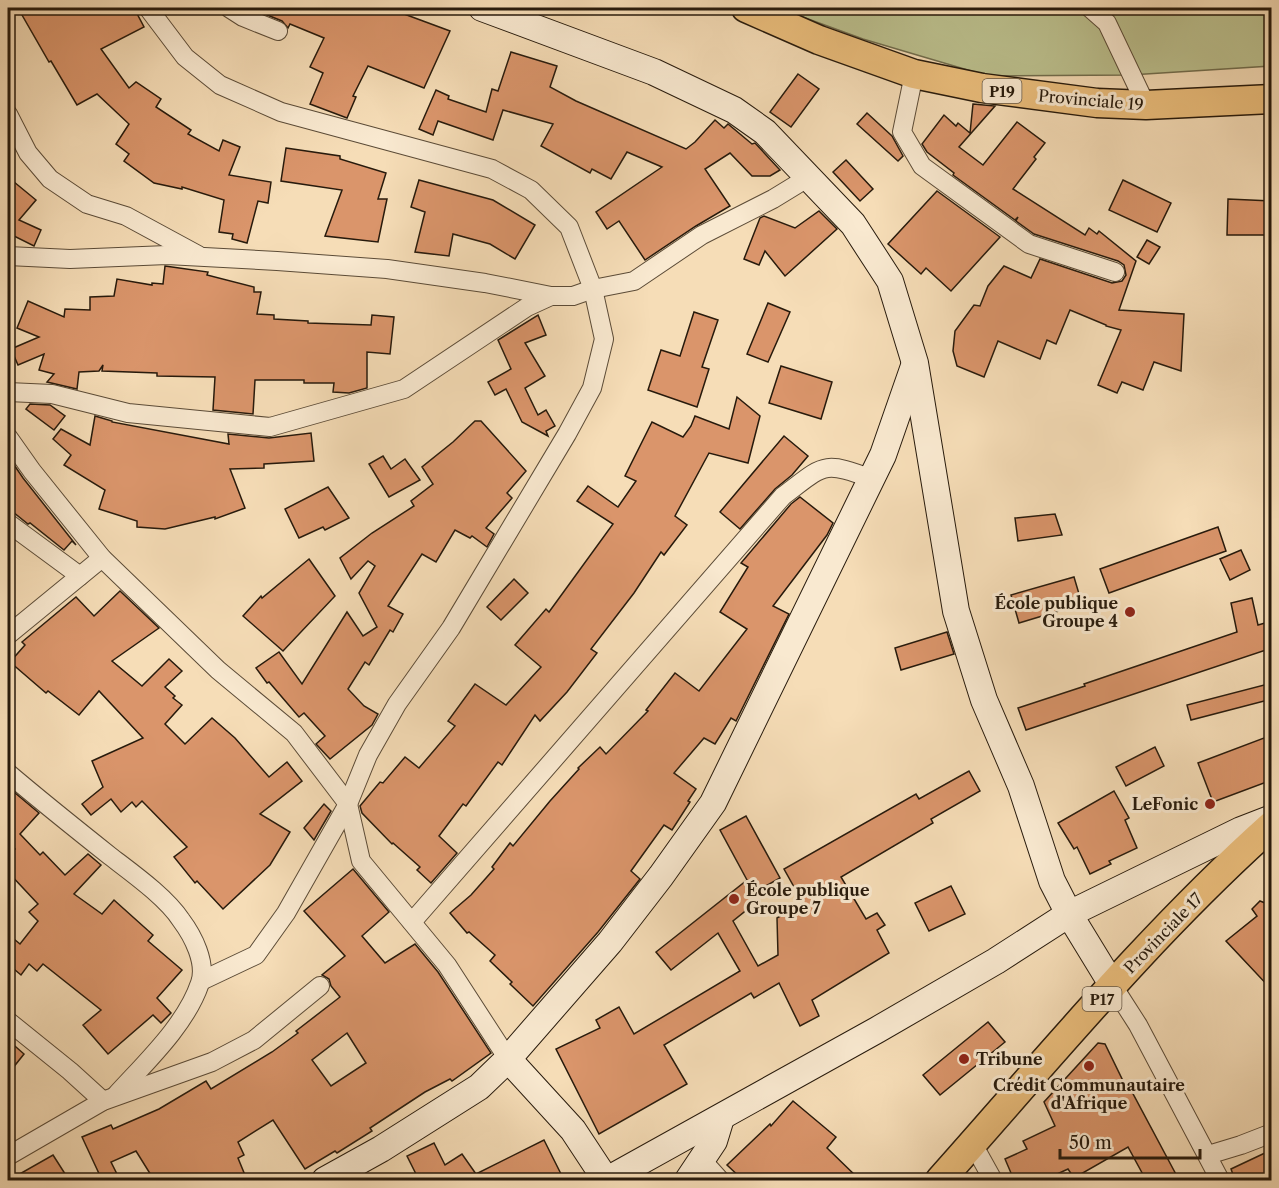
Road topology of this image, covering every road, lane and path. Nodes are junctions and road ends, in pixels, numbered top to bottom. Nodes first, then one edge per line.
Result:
1 (148, 8) edge
2 (230, 8) edge
3 (482, 8) edge
4 (746, 8) edge
5 (1090, 8) edge
6 (278, 31) dead end
7 (914, 75) junction
8 (1272, 99) edge
9 (1146, 105) junction
10 (8, 114) edge
11 (809, 177) junction
12 (8, 256) edge
13 (203, 257) junction
14 (1115, 272) dead end
15 (594, 289) junction
16 (551, 296) junction
17 (915, 363) junction
18 (8, 392) edge
19 (8, 437) edge
20 (872, 479) junction
21 (8, 523) edge
22 (102, 558) junction
23 (81, 576) junction
24 (8, 635) edge
25 (8, 773) edge
26 (348, 804) junction
27 (1272, 818) edge
28 (1272, 825) edge
29 (1069, 914) junction
30 (412, 922) junction
31 (201, 981) junction
32 (320, 986) dead end
33 (1113, 986) junction
34 (8, 1021) edge
35 (508, 1059) junction
36 (110, 1098) junction
37 (721, 1118) junction
38 (1272, 1133) edge
39 (973, 1144) junction
40 (1208, 1155) junction
41 (8, 1156) edge
42 (695, 1170) edge
43 (325, 1180) edge
44 (607, 1180) edge
45 (720, 1180) edge
46 (940, 1180) edge
47 (993, 1180) edge
48 (1220, 1180) edge

1 - 15 street
2 - 6 street
3 - 11 street
4 - 7 main road, Provinciale 19 / P19
5 - 9 street
7 - 9 main road, Provinciale 19 / P19
7 - 14 street
8 - 9 main road, Provinciale 19 / P19
10 - 13 street
11 - 15 street
11 - 17 street
12 - 13 street
13 - 16 street
15 - 16 street
15 - 26 street
16 - 18 street
17 - 20 street
17 - 29 street
19 - 22 street
20 - 30 street
20 - 35 street
21 - 23 street
22 - 23 street
22 - 26 street
23 - 24 street
25 - 31 street
26 - 30 street
26 - 31 street
27 - 29 street
28 - 33 main road, Provinciale 17 / P17
29 - 33 street
29 - 37 street
30 - 35 street
31 - 36 street
32 - 36 street
33 - 39 main road, Provinciale 17 / P17
33 - 40 street
34 - 36 street
35 - 43 street
35 - 44 street
36 - 41 street
37 - 42 street
37 - 44 street
38 - 40 street
39 - 46 main road, Provinciale 17 / P17
39 - 47 street
40 - 48 street
42 - 45 street

